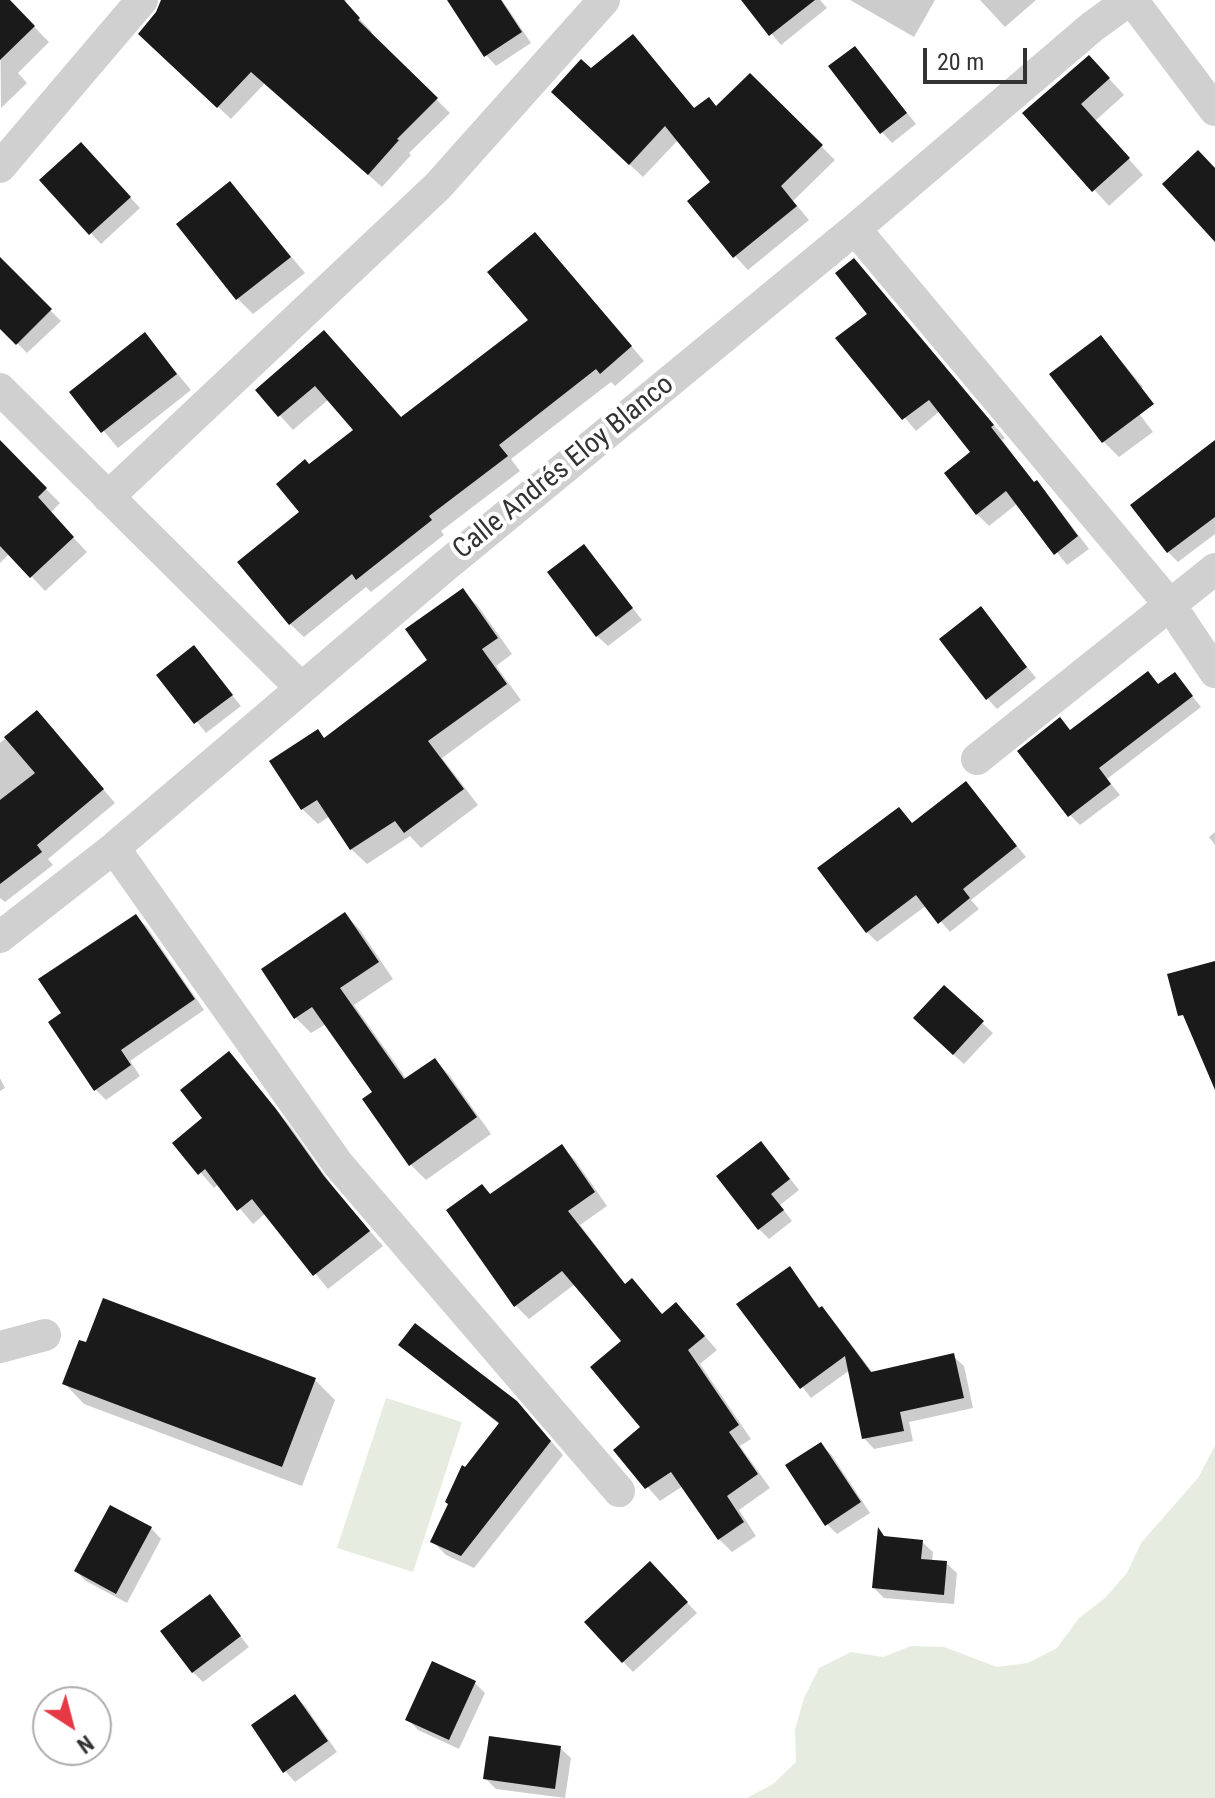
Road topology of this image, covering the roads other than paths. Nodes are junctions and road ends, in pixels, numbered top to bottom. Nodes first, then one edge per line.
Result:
1 (142, 0) edge
2 (604, 0) edge
3 (1131, 0) edge
4 (1215, 110) edge
5 (0, 167) edge
6 (855, 229) junction
7 (0, 389) edge
8 (108, 497) junction
9 (1215, 569) edge
10 (1170, 605) junction
11 (1215, 672) edge
12 (300, 687) junction
13 (977, 759) dead end
14 (114, 848) junction
15 (0, 937) edge
16 (45, 1335) dead end
17 (0, 1347) edge
18 (619, 1491) dead end

1 - 5 street
2 - 8 street
3 - 4 street
3 - 6 street, Calle Andrés Eloy Blanco
6 - 10 street
6 - 12 street, Calle Andrés Eloy Blanco
7 - 8 street
8 - 12 street
9 - 10 street
10 - 11 street
10 - 13 street
12 - 14 street, Calle Andrés Eloy Blanco
14 - 15 street, Calle Andrés Eloy Blanco
14 - 18 street
16 - 17 street

